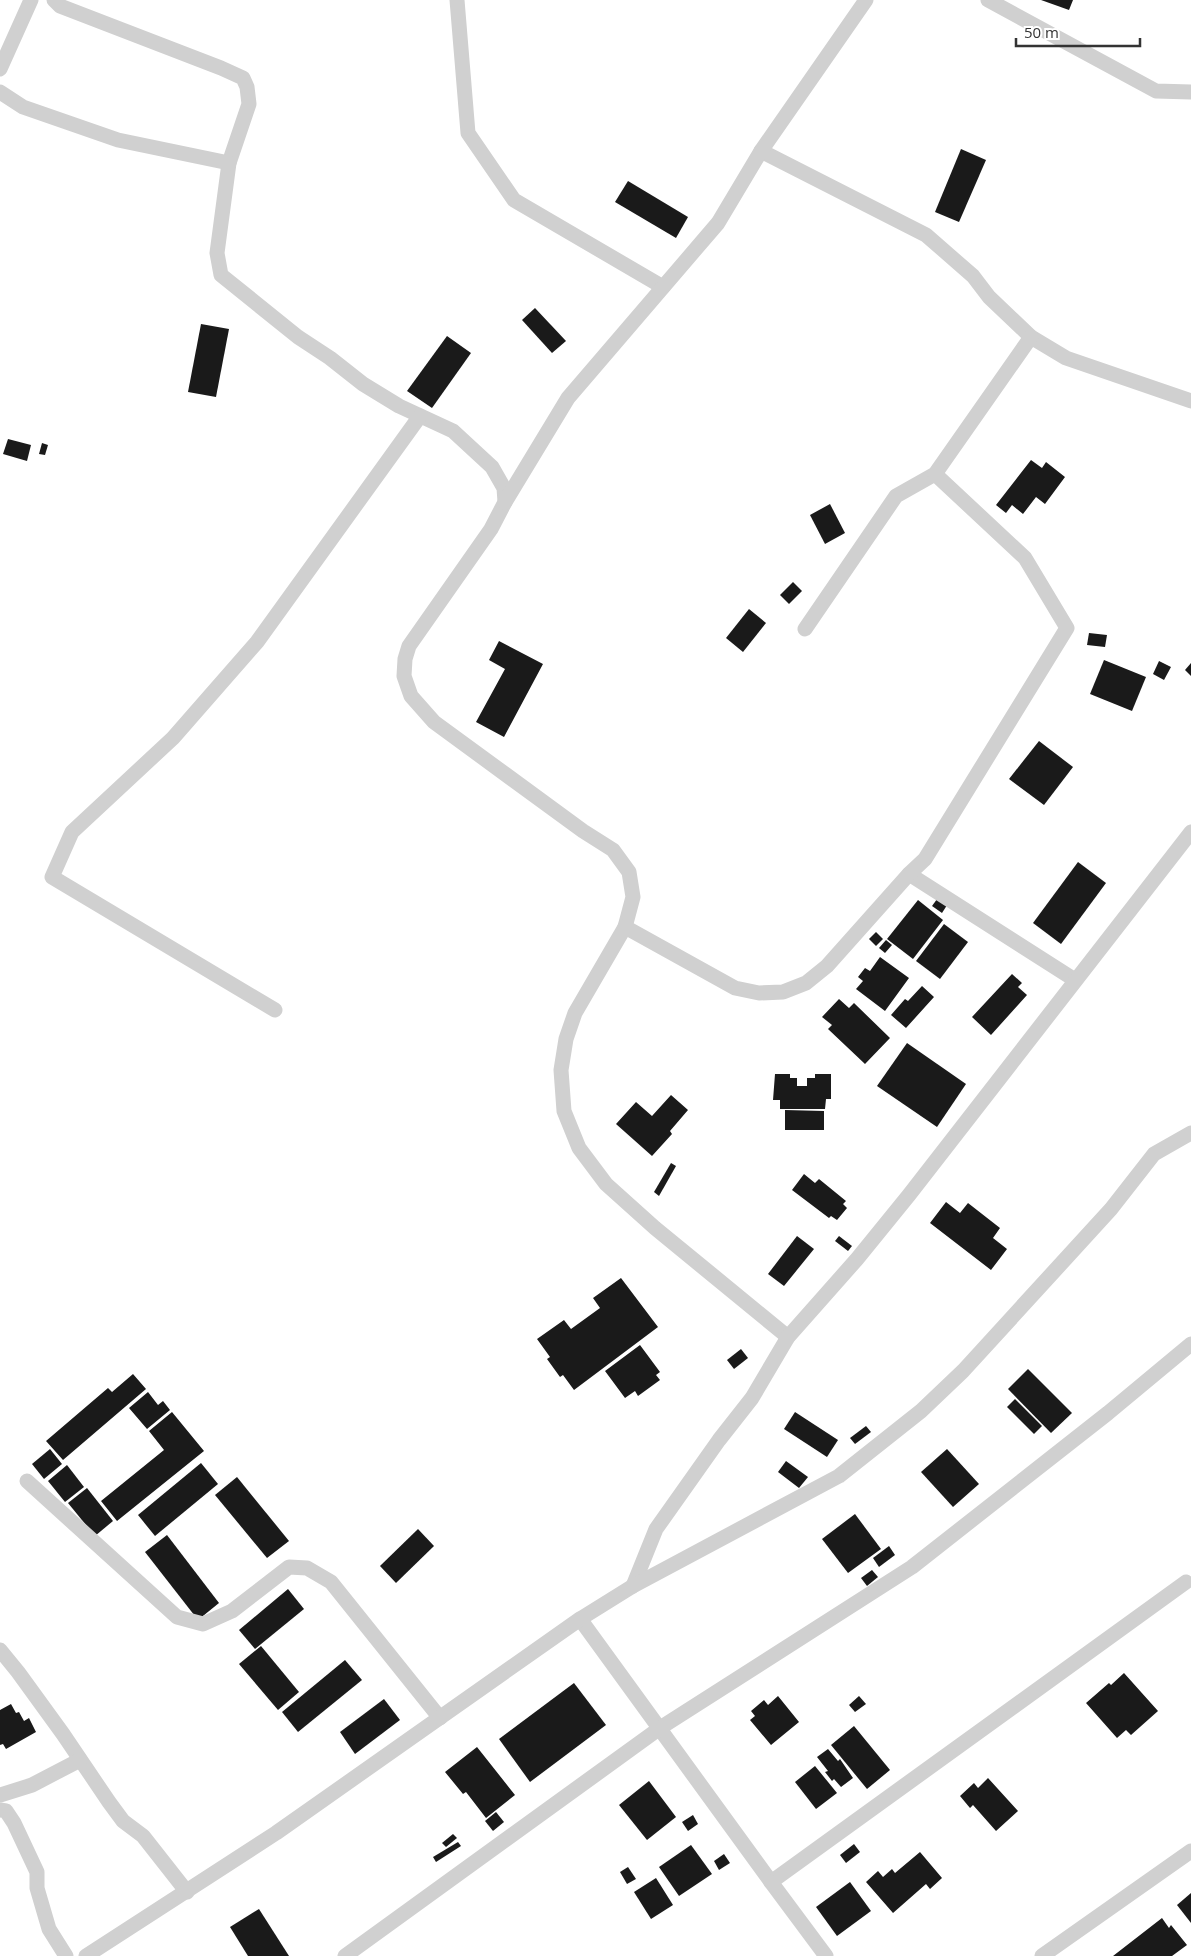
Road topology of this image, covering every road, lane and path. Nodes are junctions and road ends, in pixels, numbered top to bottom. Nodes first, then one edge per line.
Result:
1 (31, 0) edge
2 (54, 0) edge
3 (457, 0) edge
4 (866, 0) edge
5 (988, 0) edge
6 (0, 69) edge
7 (0, 92) edge
8 (1191, 92) edge
9 (761, 151) junction
10 (229, 163) junction
11 (663, 287) junction
12 (1031, 337) junction
13 (1191, 401) edge
14 (420, 416) junction
15 (935, 474) junction
16 (505, 502) junction
17 (804, 629) dead end
18 (1191, 832) edge
19 (909, 874) junction
20 (625, 927) junction
21 (1076, 980) junction
22 (275, 1010) dead end
23 (1191, 1133) edge
24 (788, 1337) junction
25 (1191, 1344) edge
26 (28, 1482) dead end
27 (1186, 1582) dead end
28 (633, 1586) junction
29 (580, 1619) junction
30 (0, 1650) edge
31 (440, 1718) junction
32 (660, 1728) junction
33 (80, 1760) junction
34 (0, 1795) edge
35 (0, 1810) edge
36 (1191, 1851) edge
37 (771, 1882) junction
38 (186, 1892) junction
39 (66, 1956) edge
40 (86, 1956) edge
41 (345, 1956) edge
42 (826, 1956) edge
43 (1042, 1956) edge

1 - 6 street
2 - 10 street
3 - 11 street
4 - 9 street
5 - 8 street
7 - 10 street
9 - 11 street
9 - 12 street
10 - 14 street
11 - 16 street
12 - 13 street
12 - 15 street
14 - 16 street
14 - 22 street
15 - 17 street
15 - 19 street
16 - 20 street
18 - 21 street
19 - 20 street
19 - 21 street
20 - 24 street
21 - 24 street
23 - 28 street
24 - 28 street
25 - 32 street
26 - 31 street
27 - 37 street
28 - 29 street
29 - 31 street
29 - 32 street
30 - 33 street
31 - 38 street
32 - 37 street
32 - 41 street
33 - 34 street
33 - 38 street
35 - 39 street
36 - 43 street
37 - 42 street
38 - 40 street

